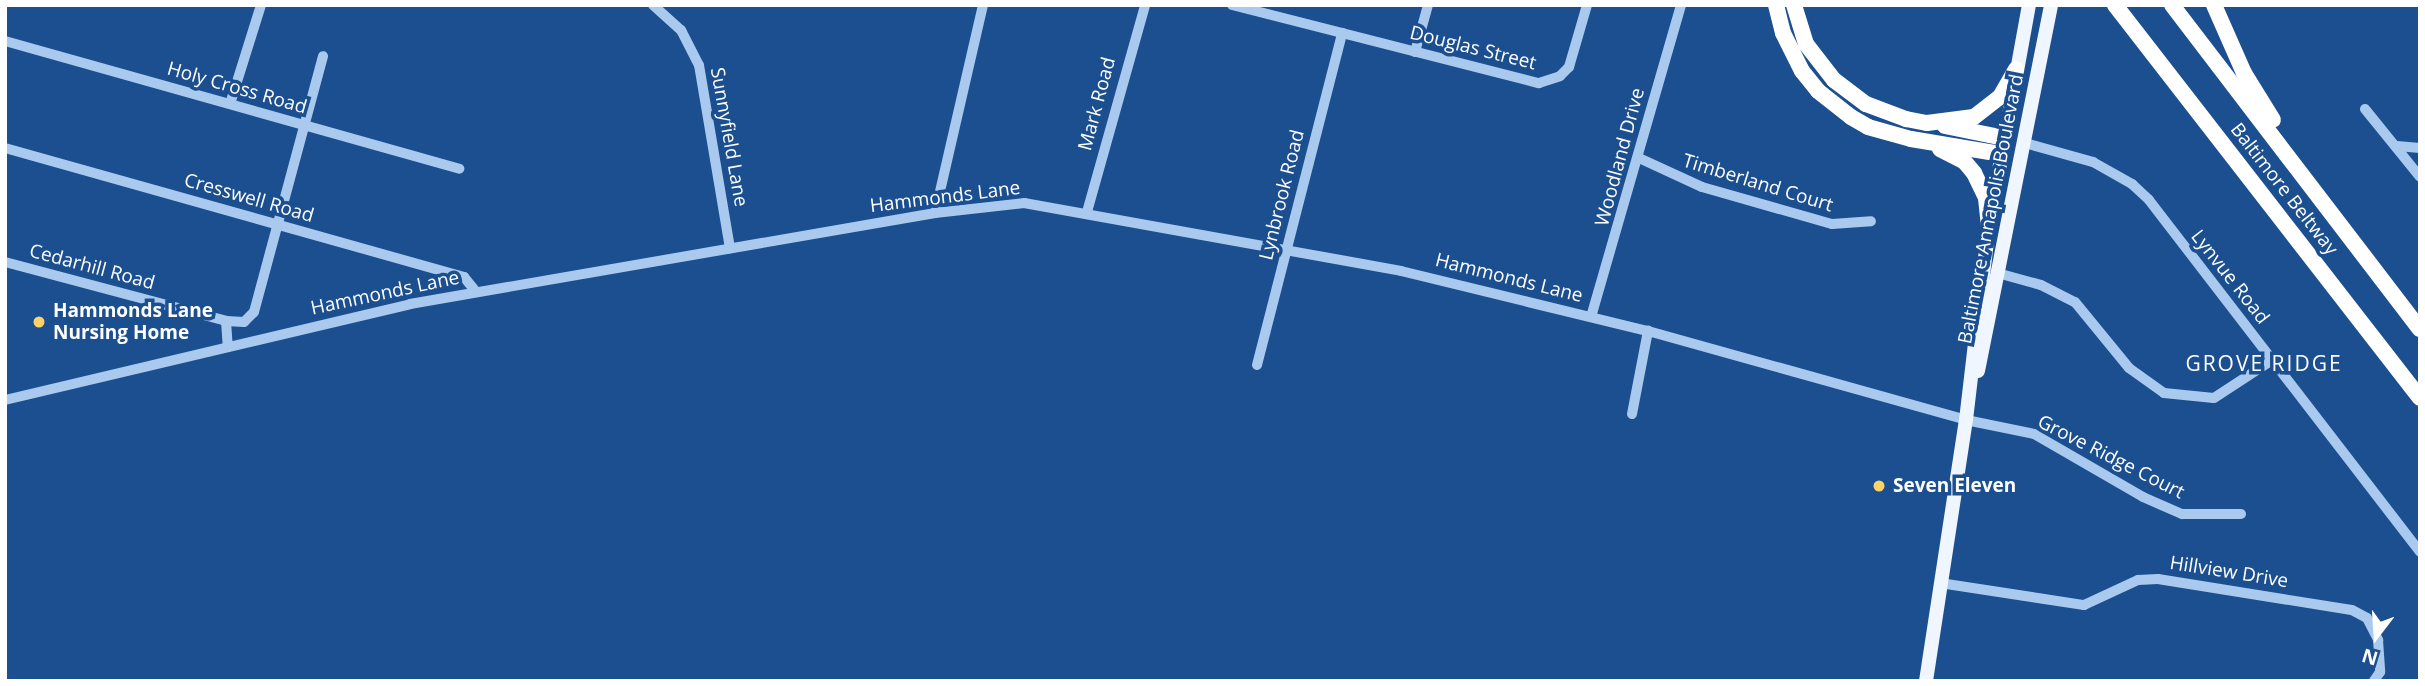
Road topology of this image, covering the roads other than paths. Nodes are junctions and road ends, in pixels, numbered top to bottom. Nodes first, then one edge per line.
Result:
1 (261, 5) edge
2 (653, 5) edge
3 (983, 5) edge
4 (1145, 5) edge
5 (1232, 5) edge
6 (1428, 5) edge
7 (1587, 5) edge
8 (1681, 5) edge
9 (1776, 5) edge
10 (1794, 5) edge
11 (2029, 5) edge
12 (2051, 5) edge
13 (2172, 5) edge
14 (2214, 5) edge
15 (2116, 7) edge
16 (1342, 33) junction
17 (5, 41) edge
18 (1415, 52) junction
19 (323, 56) dead end
20 (2016, 69) junction
21 (230, 104) junction
22 (2365, 109) dead end
23 (1927, 123) junction
24 (305, 125) junction
25 (1912, 139) junction
26 (2025, 144) junction
27 (2003, 146) junction
28 (2397, 146) junction
29 (5, 148) edge
30 (2420, 148) edge
31 (1639, 158) junction
32 (459, 169) dead end
33 (2420, 177) edge
34 (2316, 191) junction
35 (1087, 212) junction
36 (935, 213) junction
37 (1871, 221) dead end
38 (281, 225) junction
39 (1989, 225) junction
40 (730, 248) junction
41 (1286, 250) junction
42 (5, 262) edge
43 (2001, 274) junction
44 (476, 292) junction
45 (1591, 317) junction
46 (226, 321) junction
47 (2420, 329) edge
48 (1648, 331) junction
49 (228, 347) junction
50 (2272, 360) junction
51 (1256, 365) dead end
52 (2420, 398) edge
53 (5, 400) edge
54 (1632, 414) dead end
55 (1966, 420) junction
56 (2241, 514) dead end
57 (2420, 552) edge
58 (1940, 583) junction
59 (1926, 681) edge
60 (2374, 681) edge

1 - 21 street
2 - 40 street, Sunnyfield Lane
3 - 36 street
4 - 35 street, Mark Road
5 - 16 street, Douglas Street
6 - 18 street
7 - 18 street, Douglas Street
8 - 31 street, Woodland Drive
9 - 25 highway
10 - 23 highway
11 - 20 main road, Baltimore Annapolis Boulevard
12 - 26 main road, Baltimore Annapolis Boulevard
13 - 34 highway, Baltimore Beltway
14 - 34 highway
15 - 52 highway, Baltimore Beltway
16 - 18 street, Douglas Street
16 - 41 street, Lynbrook Road
17 - 21 street, Holy Cross Road
19 - 24 street
20 - 23 highway
20 - 27 main road, Baltimore Annapolis Boulevard
21 - 24 street, Holy Cross Road
22 - 28 street
23 - 27 highway
24 - 32 street, Holy Cross Road
24 - 38 street
25 - 27 highway
25 - 39 highway
26 - 27 main road
26 - 43 main road, Baltimore Annapolis Boulevard
26 - 50 street, Lynvue Road
27 - 39 main road, Baltimore Annapolis Boulevard
28 - 30 street
28 - 33 street
29 - 38 street, Cresswell Road
31 - 37 street, Timberland Court
31 - 45 street, Woodland Drive
34 - 47 highway, Baltimore Beltway
35 - 36 street, Hammonds Lane
35 - 41 street, Hammonds Lane
36 - 40 street, Hammonds Lane
38 - 44 street, Cresswell Road
38 - 46 street
39 - 55 main road, Baltimore Annapolis Boulevard
40 - 44 street, Hammonds Lane
41 - 45 street, Hammonds Lane
41 - 51 street, Lynbrook Road
42 - 46 street, Cedarhill Road
43 - 50 street
43 - 55 main road, Baltimore Annapolis Boulevard
44 - 49 street, Hammonds Lane
45 - 48 street, Hammonds Lane
46 - 49 street
48 - 54 street
48 - 55 street, Hammonds Lane
49 - 53 street, Hammonds Lane
50 - 57 street, Lynvue Road
55 - 56 street, Grove Ridge Court
55 - 58 main road, Baltimore Annapolis Boulevard
58 - 59 main road, Baltimore Annapolis Boulevard
58 - 60 street, Hillview Drive

